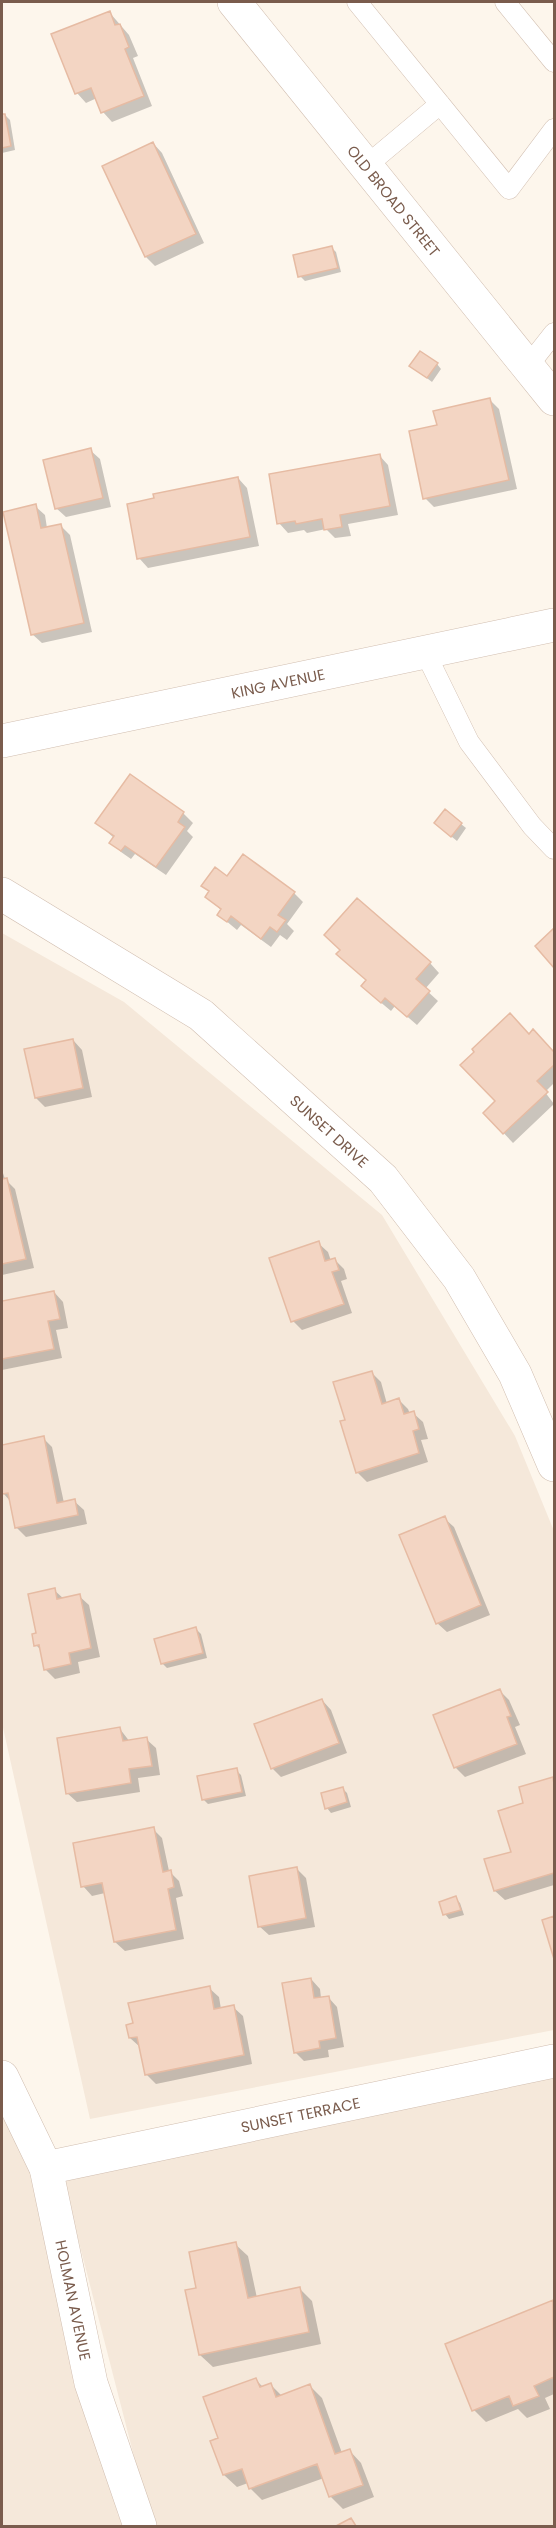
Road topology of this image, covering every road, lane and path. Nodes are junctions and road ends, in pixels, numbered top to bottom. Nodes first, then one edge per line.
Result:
1 (234, 2) edge
2 (357, 2) edge
3 (506, 2) edge
4 (555, 62) edge
5 (440, 104) junction
6 (555, 129) edge
7 (366, 166) junction
8 (555, 333) edge
9 (528, 366) junction
10 (555, 399) edge
11 (555, 625) edge
12 (425, 652) junction
13 (2, 741) edge
14 (555, 849) edge
15 (2, 894) edge
16 (555, 1466) edge
17 (555, 2061) edge
18 (2, 2077) edge
19 (46, 2168) junction
20 (140, 2526) edge

1 - 7 street, OLD BROAD STREET
2 - 5 lane
3 - 4 lane
5 - 6 lane
5 - 7 lane
7 - 9 street, OLD BROAD STREET
8 - 9 lane
9 - 10 street, OLD BROAD STREET
11 - 12 street, KING AVENUE
12 - 13 street, KING AVENUE
12 - 14 lane
15 - 16 street, SUNSET DRIVE
17 - 19 street, SUNSET TERRACE
18 - 19 street, HOLMAN AVENUE
19 - 20 street, HOLMAN AVENUE

